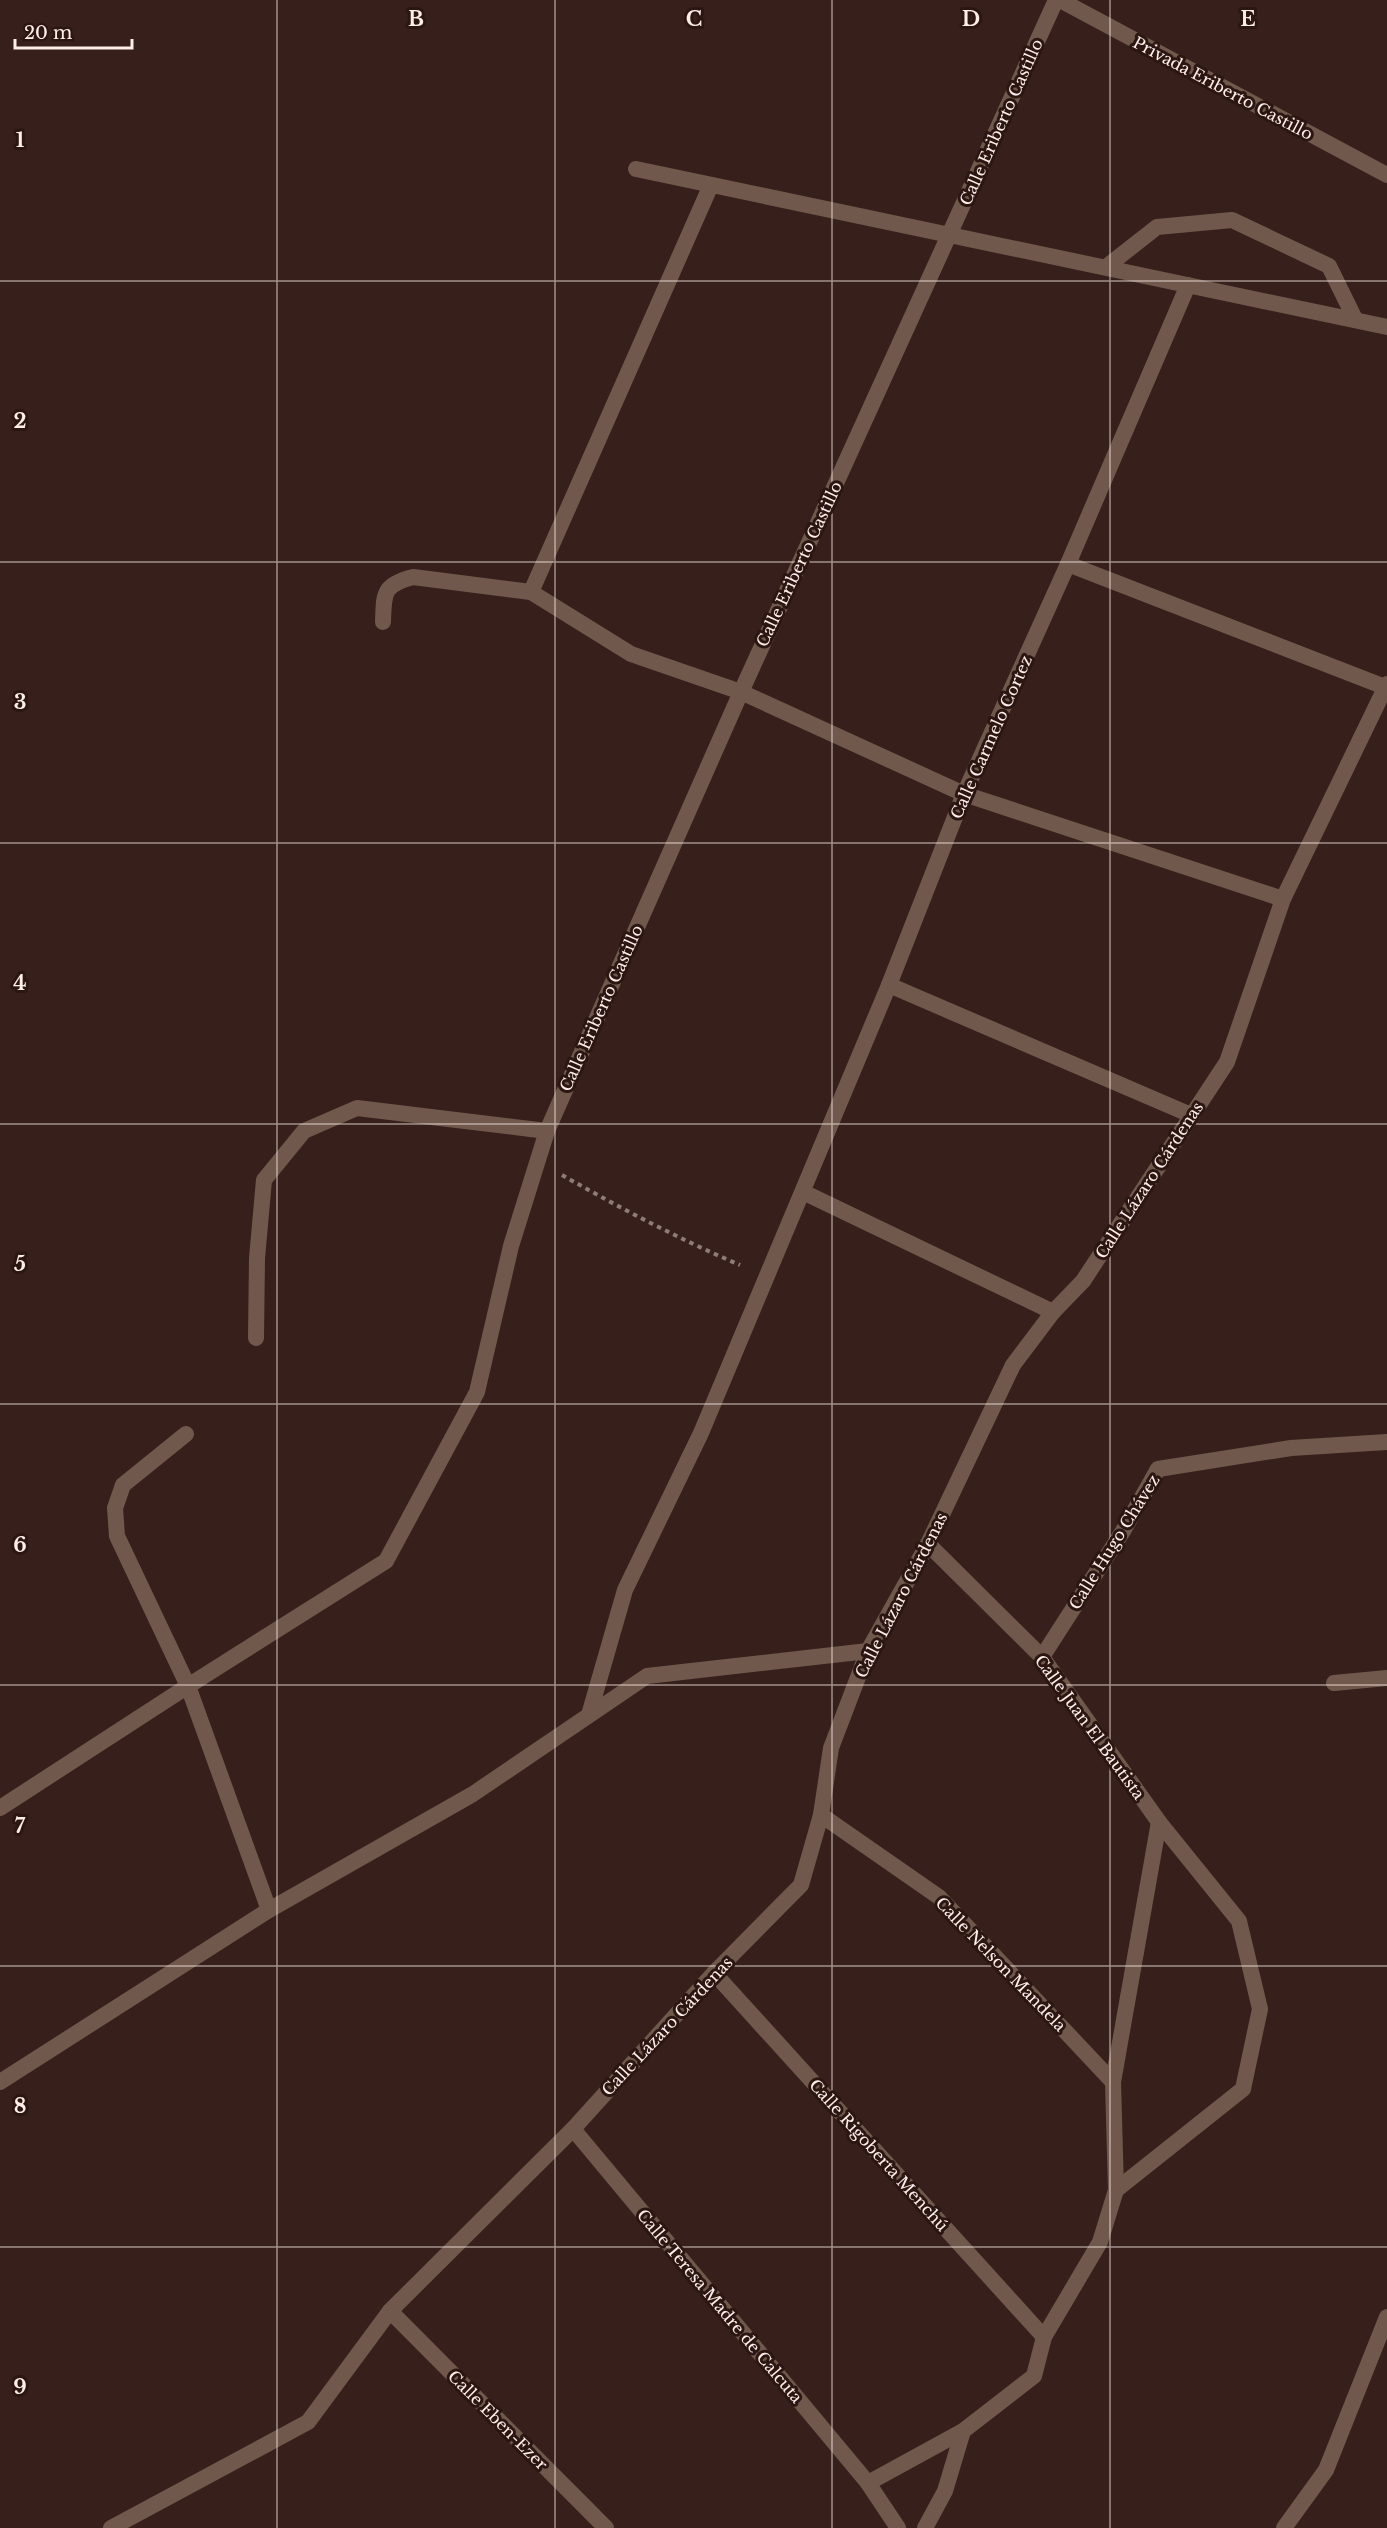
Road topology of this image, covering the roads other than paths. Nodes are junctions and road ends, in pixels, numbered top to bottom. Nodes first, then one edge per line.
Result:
1 (1058, 0) edge
2 (636, 169) dead end
3 (1387, 175) edge
4 (711, 184) junction
5 (949, 236) junction
6 (1106, 267) junction
7 (1188, 285) junction
8 (1355, 319) junction
9 (1387, 327) edge
10 (1068, 564) junction
11 (531, 592) junction
12 (382, 622) dead end
13 (1386, 685) edge
14 (741, 692) junction
15 (964, 794) junction
16 (1283, 899) junction
17 (889, 985) junction
18 (1191, 1115) junction
19 (547, 1131) junction
20 (803, 1192) junction
21 (1053, 1312) junction
22 (256, 1338) dead end
23 (186, 1434) dead end
24 (1387, 1442) edge
25 (928, 1544) junction
26 (868, 1651) junction
27 (1042, 1657) junction
28 (1387, 1678) edge
29 (1334, 1683) dead end
30 (188, 1686) junction
31 (589, 1715) junction
32 (0, 1809) edge
33 (821, 1815) junction
34 (1159, 1822) junction
35 (269, 1910) junction
36 (714, 1974) junction
37 (0, 2082) edge
38 (1113, 2082) junction
39 (573, 2129) junction
40 (1116, 2190) junction
41 (390, 2311) junction
42 (1387, 2317) edge
43 (1044, 2337) junction
44 (963, 2431) junction
45 (867, 2483) junction
46 (111, 2528) edge
47 (606, 2528) edge
48 (898, 2528) edge
49 (925, 2528) edge
50 (1284, 2528) edge

1 - 3 street, Privada Eriberto Castillo
1 - 5 street, Calle Eriberto Castillo
2 - 4 street
4 - 5 street
4 - 11 street
5 - 6 street
5 - 14 street, Calle Eriberto Castillo
6 - 7 street
6 - 8 street
7 - 8 street
7 - 10 street, Calle Carmelo Cortez
8 - 9 street
10 - 13 street
10 - 15 street, Calle Carmelo Cortez
11 - 12 street
11 - 14 street
13 - 16 street, Calle Lázaro Cárdenas
14 - 15 street
14 - 19 street, Calle Eriberto Castillo
15 - 16 street
15 - 17 street, Calle Carmelo Cortez
16 - 18 street, Calle Lázaro Cárdenas
17 - 18 street
17 - 20 street, Calle Carmelo Cortez
18 - 21 street, Calle Lázaro Cárdenas
19 - 22 street
19 - 30 street, Calle Eriberto Castillo
20 - 21 street
20 - 31 street, Calle Carmelo Cortez
21 - 25 street, Calle Lázaro Cárdenas
23 - 30 street
24 - 27 street, Calle Hugo Chávez
25 - 26 street, Calle Lázaro Cárdenas
25 - 27 street, Calle Juan El Bautista
26 - 31 street
26 - 33 street, Calle Lázaro Cárdenas
27 - 34 street, Calle Juan El Bautista
28 - 29 street
30 - 32 street, Calle Eriberto Castillo
30 - 35 street
31 - 35 street
33 - 36 street, Calle Lázaro Cárdenas
33 - 38 street, Calle Nelson Mandela
34 - 38 street
34 - 40 street, Calle Juan El Bautista
35 - 37 street
36 - 39 street, Calle Lázaro Cárdenas
36 - 43 street, Calle Rigoberta Menchú
38 - 40 street
39 - 41 street, Calle Lázaro Cárdenas
39 - 45 street, Calle Teresa Madre de Calcuta
40 - 43 street
41 - 46 street, Calle Lázaro Cárdenas
41 - 47 street, Calle Eben-Ezer
42 - 50 street
43 - 44 street
44 - 45 street
44 - 49 street
45 - 48 street, Calle Teresa Madre de Calcuta

